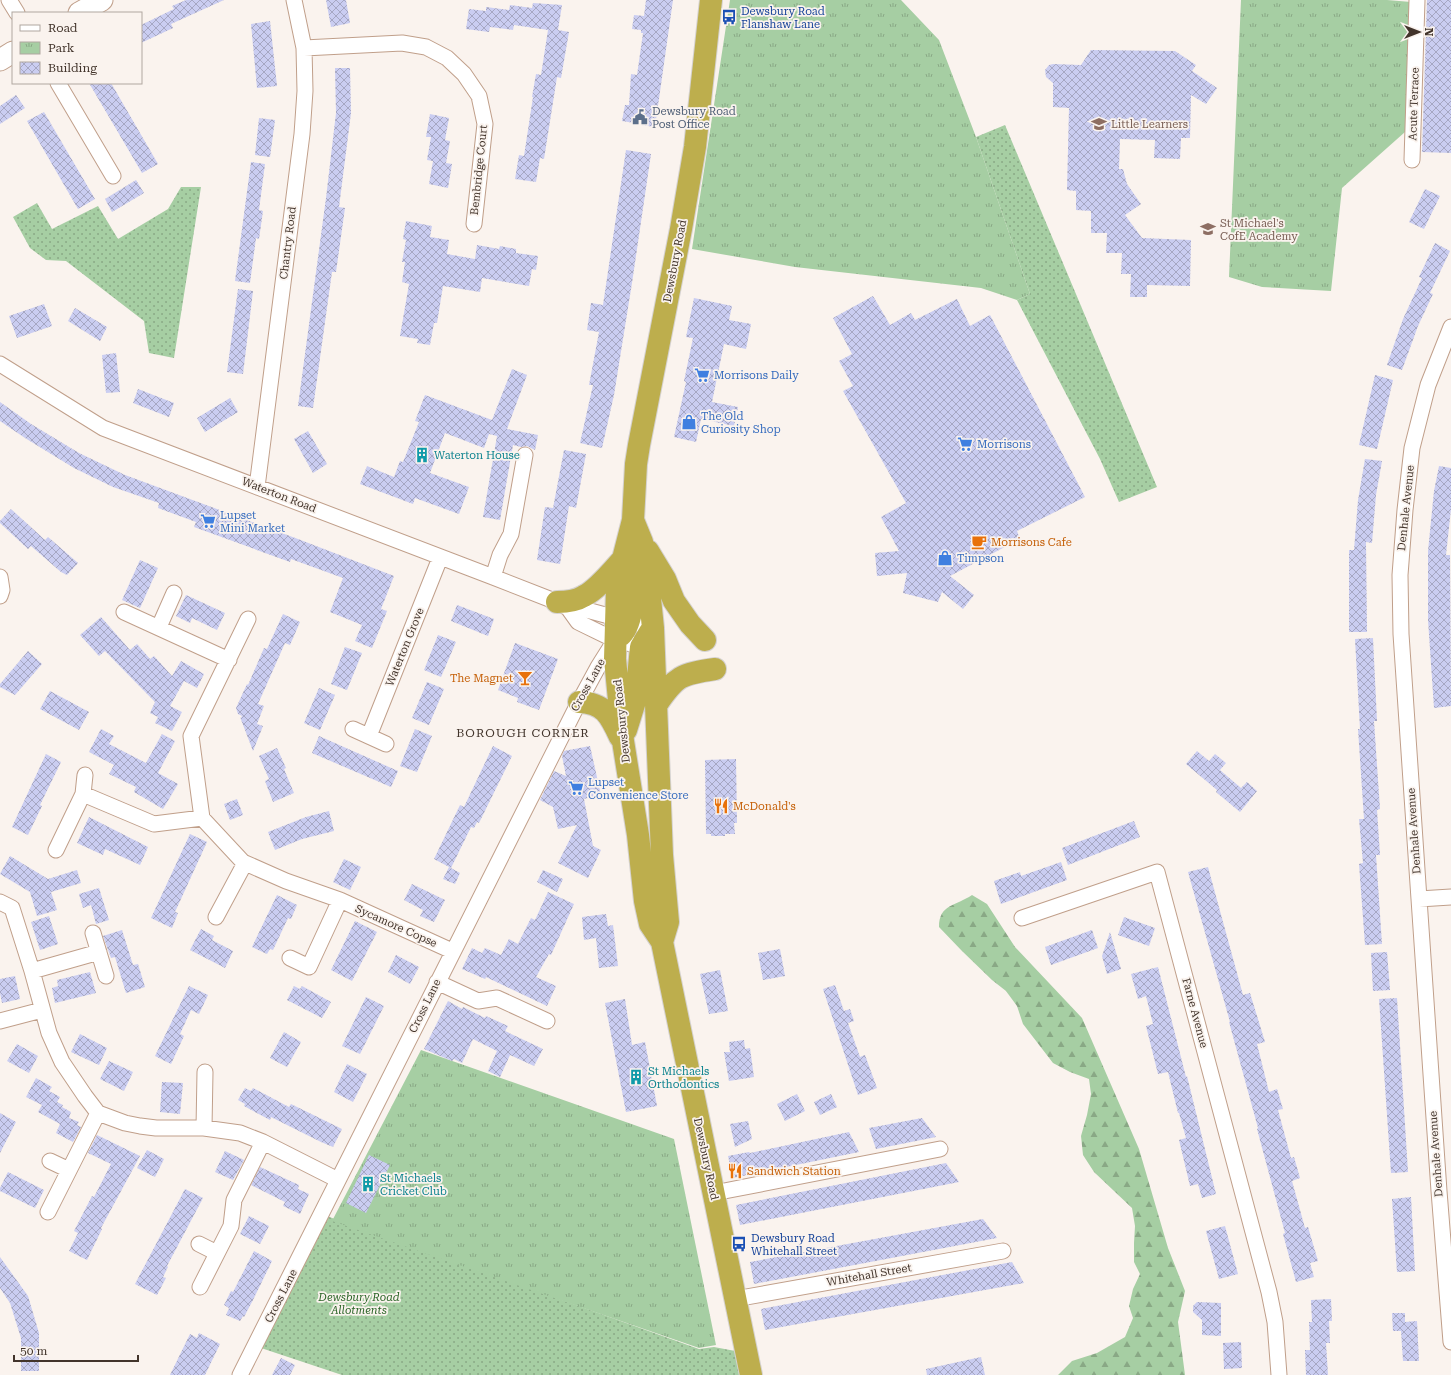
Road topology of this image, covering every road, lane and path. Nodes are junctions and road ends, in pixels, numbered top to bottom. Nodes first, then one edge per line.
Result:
1 (9, 0) edge
2 (102, 0) edge
3 (294, 0) edge
4 (711, 0) edge
5 (1417, 0) edge
6 (16, 12) edge
7 (81, 12) edge
8 (304, 48) junction
9 (12, 53) edge
10 (0, 60) edge
11 (59, 84) edge
12 (1412, 160) dead end
13 (113, 176) dead end
14 (474, 224) dead end
15 (1451, 327) edge
16 (0, 364) edge
17 (525, 455) dead end
18 (257, 487) junction
19 (633, 520) junction
20 (642, 542) junction
21 (440, 558) junction
22 (623, 560) junction
23 (0, 576) edge
24 (493, 577) junction
25 (174, 593) dead end
26 (0, 596) edge
27 (562, 605) junction
28 (124, 612) dead end
29 (248, 619) dead end
30 (622, 621) junction
31 (159, 627) junction
32 (653, 628) junction
33 (615, 640) junction
34 (705, 640) dead end
35 (647, 648) junction
36 (229, 660) junction
37 (715, 669) dead end
38 (578, 702) junction
39 (657, 704) junction
40 (353, 729) dead end
41 (369, 736) junction
42 (623, 741) junction
43 (386, 744) dead end
44 (85, 775) dead end
45 (83, 794) junction
46 (202, 818) junction
47 (56, 850) dead end
48 (245, 863) junction
49 (1451, 897) edge
50 (1418, 899) junction
51 (340, 900) junction
52 (0, 902) edge
53 (216, 917) dead end
54 (1022, 918) dead end
55 (93, 933) dead end
56 (662, 942) junction
57 (452, 951) junction
58 (99, 952) junction
59 (290, 958) dead end
60 (32, 971) junction
61 (106, 976) dead end
62 (437, 982) junction
63 (42, 1010) junction
64 (0, 1021) edge
65 (547, 1021) dead end
66 (205, 1072) dead end
67 (98, 1113) junction
68 (204, 1128) junction
69 (263, 1142) junction
70 (940, 1149) dead end
71 (50, 1160) dead end
72 (69, 1170) junction
73 (338, 1180) junction
74 (714, 1193) junction
75 (48, 1212) dead end
76 (199, 1244) dead end
77 (1003, 1251) dead end
78 (217, 1253) junction
79 (200, 1287) dead end
80 (735, 1299) junction
81 (1451, 1342) edge
82 (240, 1375) edge
83 (751, 1375) edge
84 (1279, 1375) edge

1 - 6 street
2 - 7 main road
3 - 8 street, Chantry Road
4 - 19 highway, Dewsbury Road
5 - 12 street, Acute Terrace
8 - 14 street, Bembridge Court
8 - 18 street, Chantry Road
9 - 10 main road
11 - 13 street
15 - 50 street, Denhale Avenue
16 - 18 street, Waterton Road
17 - 24 street
18 - 21 street, Waterton Road
19 - 20 highway, Dewsbury Road
19 - 22 highway, Dewsbury Road
20 - 30 highway
20 - 32 highway, Dewsbury Road
20 - 34 highway
21 - 24 street, Waterton Road
21 - 41 street, Waterton Grove
22 - 27 highway
22 - 30 highway, Dewsbury Road
23 - 26 street
24 - 27 street, Waterton Road
25 - 31 street
27 - 30 street, Waterton Road
27 - 33 street, Waterton Road
28 - 31 street
29 - 36 street
30 - 32 street, Waterton Road
30 - 33 highway
31 - 36 street
32 - 35 highway
33 - 35 street, Waterton Road
33 - 38 street, Cross Lane
33 - 42 highway, Dewsbury Road
35 - 39 highway, Dewsbury Road
35 - 42 highway
36 - 46 street
37 - 39 highway
38 - 42 highway
38 - 57 street, Cross Lane
39 - 56 highway, Dewsbury Road
40 - 41 street
41 - 43 street
42 - 56 highway, Dewsbury Road
44 - 45 street
45 - 46 street
45 - 47 street
46 - 48 street, Sycamore Copse
48 - 51 street, Sycamore Copse
48 - 53 street
49 - 50 street
50 - 81 street, Denhale Avenue
51 - 57 street, Sycamore Copse
51 - 59 street
52 - 60 street
54 - 84 street, Farne Avenue
55 - 58 street
56 - 74 highway, Dewsbury Road
57 - 62 street, Cross Lane
58 - 60 street
58 - 61 street
60 - 63 street
62 - 65 street
62 - 73 street, Cross Lane
63 - 64 street
63 - 67 street
66 - 68 street
67 - 68 street
67 - 72 street
68 - 69 street
69 - 73 street
69 - 78 street
70 - 74 street
71 - 72 street
72 - 75 street
73 - 82 street, Cross Lane
74 - 80 highway, Dewsbury Road
76 - 78 street
77 - 80 street, Whitehall Street
78 - 79 street
80 - 83 highway, Dewsbury Road

